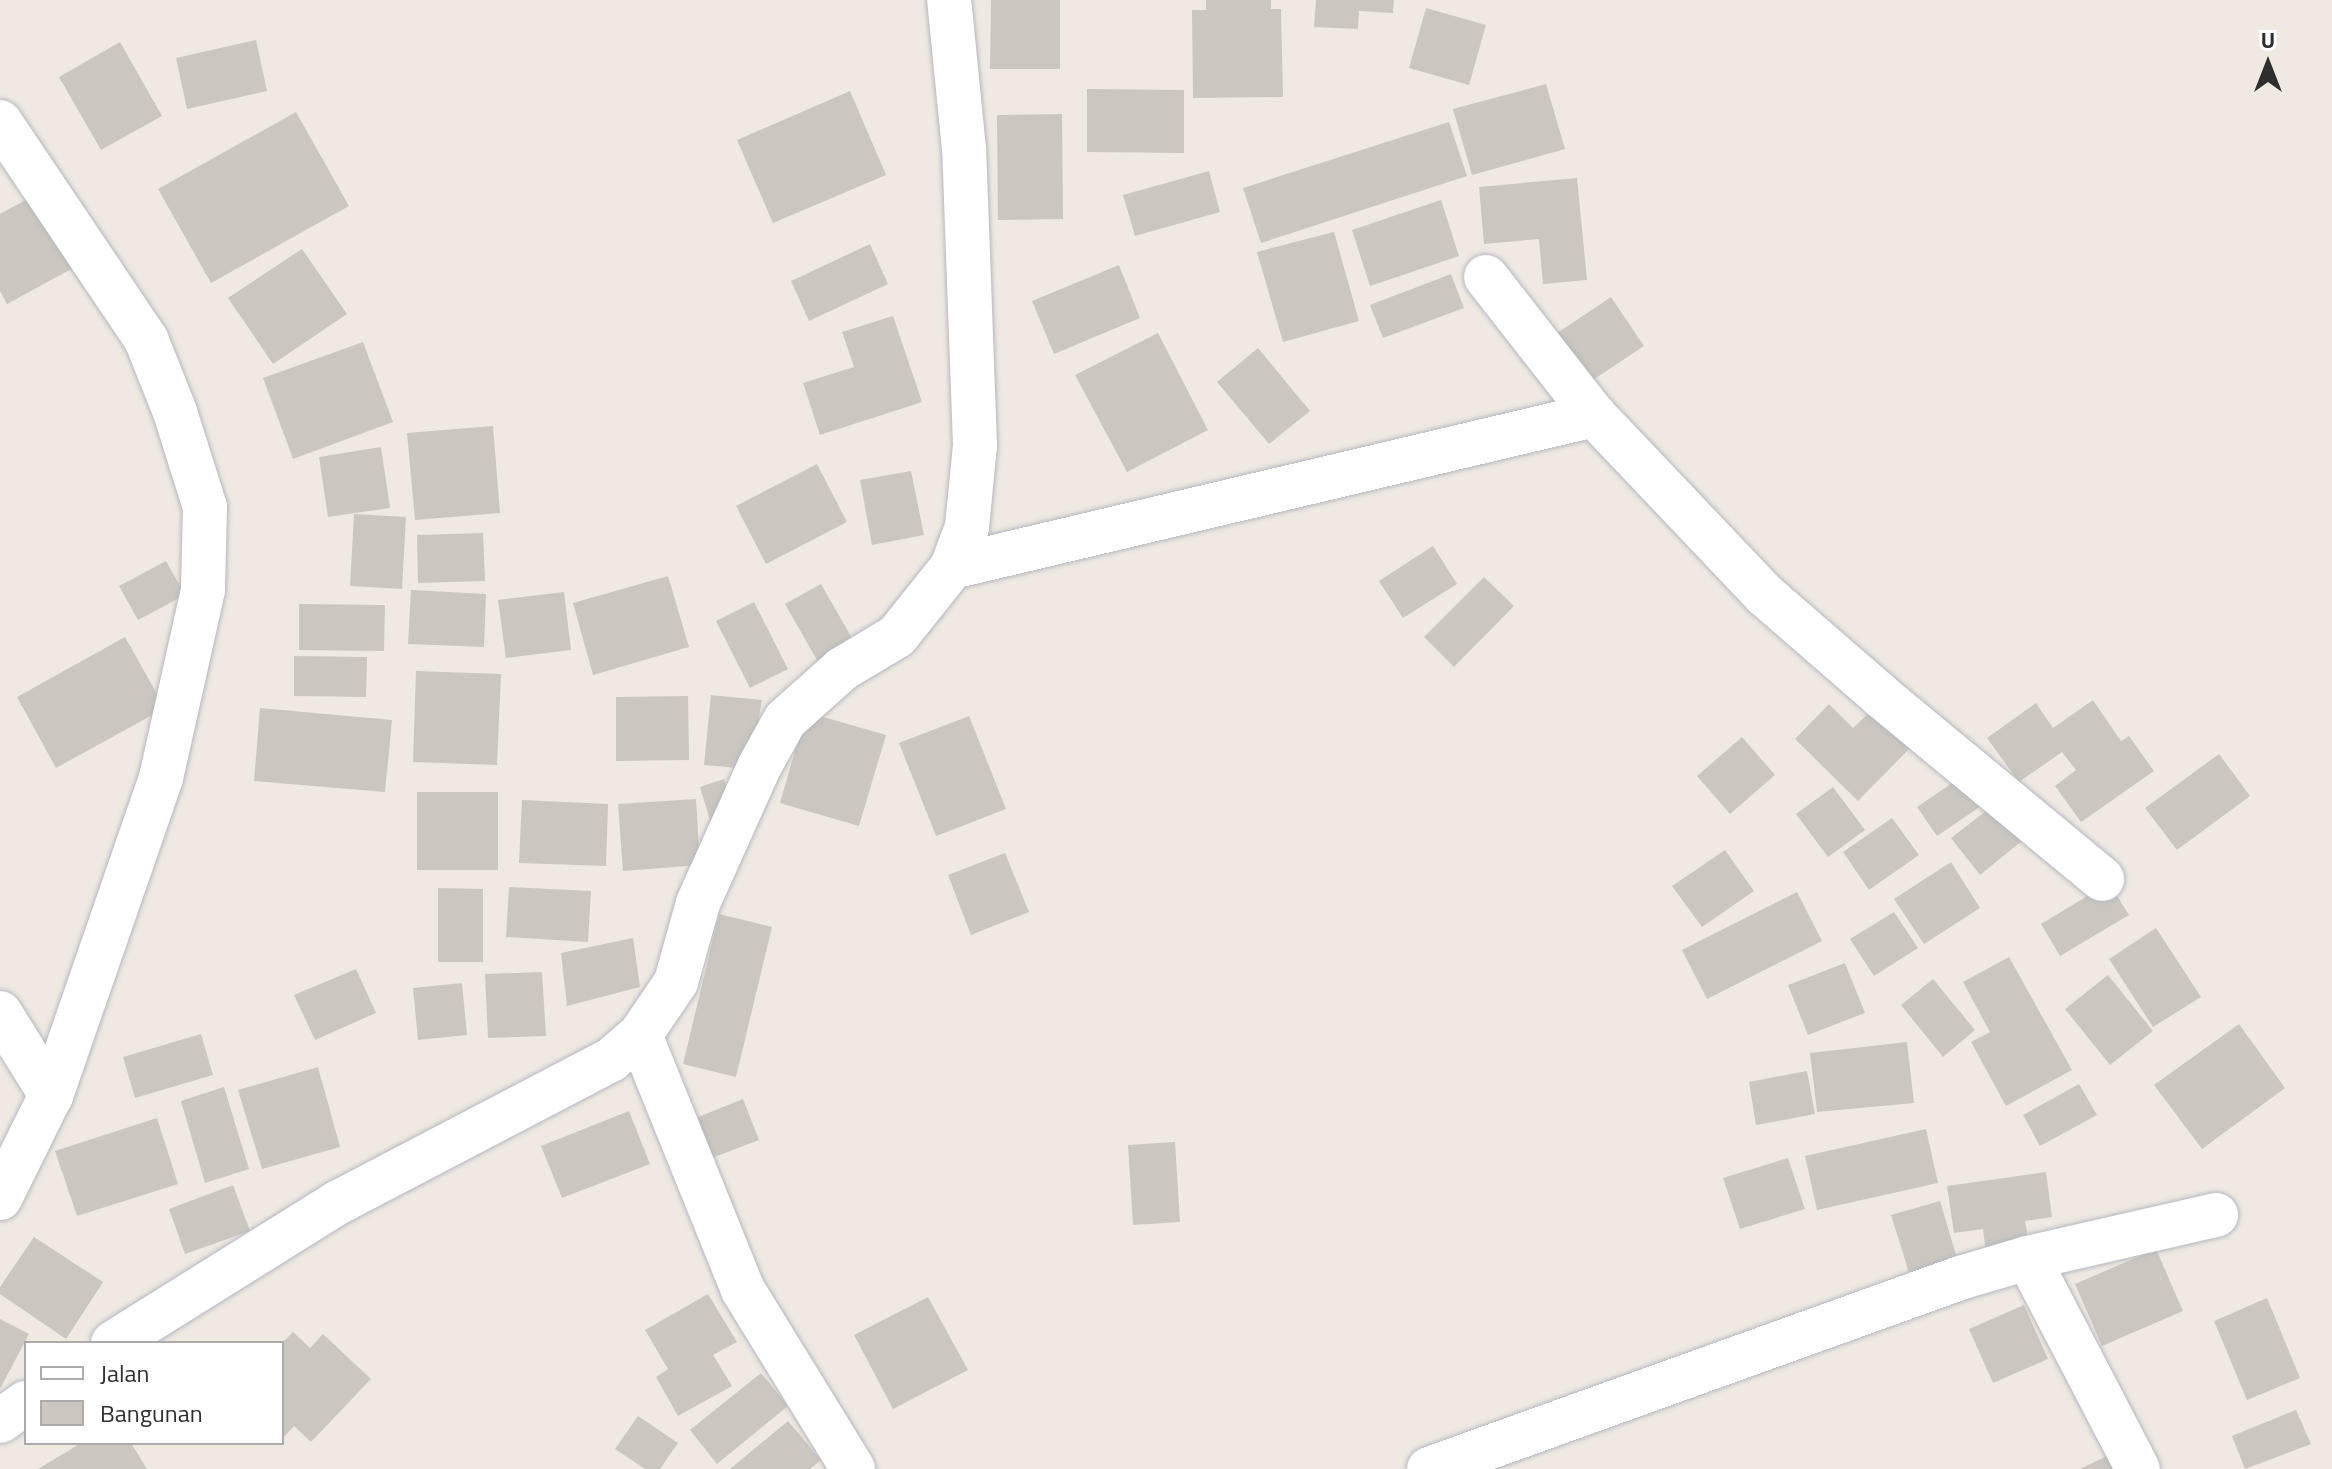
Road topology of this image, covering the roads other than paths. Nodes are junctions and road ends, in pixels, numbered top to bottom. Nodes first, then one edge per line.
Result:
1 (949, 0) edge
2 (0, 122) edge
3 (1486, 277) dead end
4 (1594, 415) junction
5 (952, 567) junction
6 (2102, 879) dead end
7 (0, 1013) edge
8 (640, 1035) junction
9 (51, 1095) junction
10 (0, 1198) edge
11 (2216, 1215) dead end
12 (2028, 1258) junction
13 (116, 1341) edge
14 (24, 1404) edge
15 (0, 1421) edge
16 (853, 1469) edge
17 (1429, 1469) edge
18 (2138, 1469) edge

1 - 5 street
2 - 9 street
3 - 4 street
4 - 5 street
4 - 6 street
5 - 8 street
7 - 9 street
8 - 13 street
8 - 16 street
9 - 10 street
11 - 12 street
12 - 17 street
12 - 18 street
14 - 15 street

